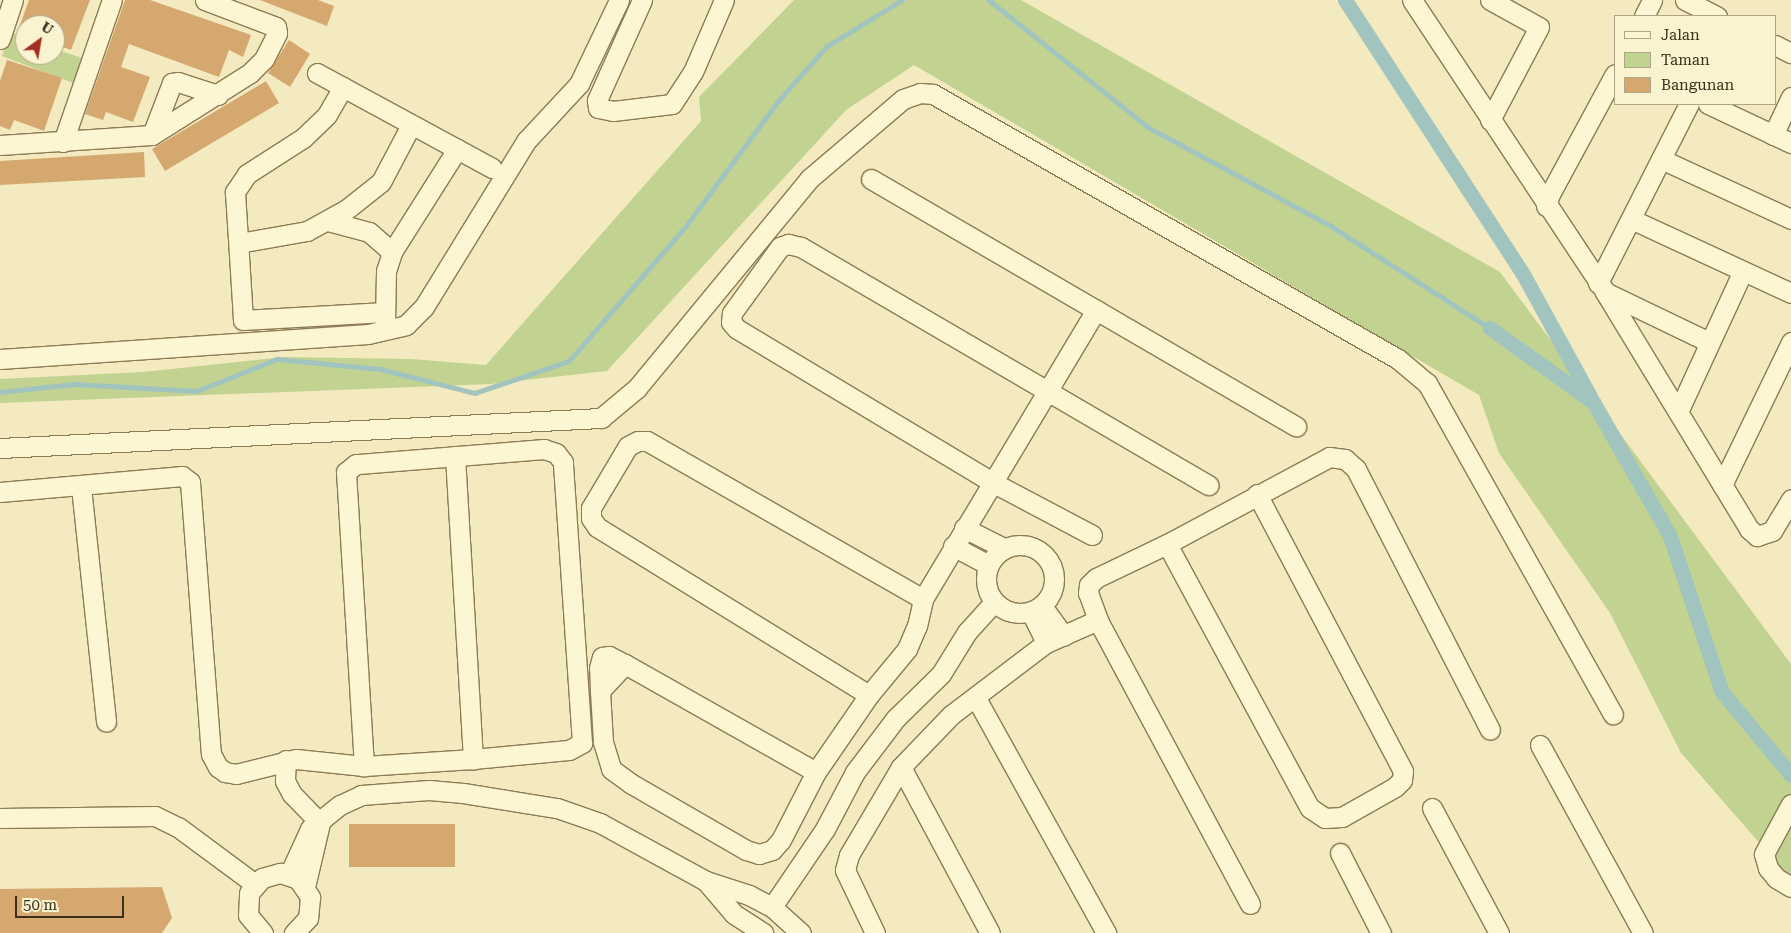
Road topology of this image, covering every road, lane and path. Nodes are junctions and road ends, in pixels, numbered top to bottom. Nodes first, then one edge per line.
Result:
1 (13, 0) edge
2 (112, 0) edge
3 (205, 0) edge
4 (619, 0) edge
5 (642, 0) edge
6 (724, 0) edge
7 (1412, 0) edge
8 (1490, 0) edge
9 (1652, 0) edge
10 (1684, 0) edge
11 (1644, 15) edge
12 (1715, 15) edge
13 (0, 39) edge
14 (1776, 46) edge
15 (1791, 53) edge
16 (317, 73) dead end
17 (1614, 76) edge
18 (343, 87) junction
19 (218, 95) junction
20 (1791, 97) edge
21 (1688, 105) edge
22 (1710, 105) edge
23 (1490, 120) junction
24 (411, 125) junction
25 (152, 135) junction
26 (1773, 135) junction
27 (63, 142) junction
28 (1791, 143) edge
29 (0, 145) edge
30 (457, 149) junction
31 (1661, 159) junction
32 (492, 168) dead end
33 (871, 179) dead end
34 (1546, 206) junction
35 (1630, 219) junction
36 (1791, 219) edge
37 (328, 220) junction
38 (239, 243) junction
39 (392, 252) junction
40 (1743, 271) junction
41 (1602, 287) junction
42 (1791, 292) edge
43 (1096, 310) junction
44 (385, 312) junction
45 (386, 332) junction
46 (1709, 342) junction
47 (1791, 342) edge
48 (0, 359) edge
49 (1046, 390) junction
50 (1678, 412) junction
51 (1296, 426) dead end
52 (0, 448) edge
53 (455, 456) junction
54 (992, 482) junction
55 (1209, 485) dead end
56 (1722, 485) junction
57 (81, 487) junction
58 (0, 492) edge
59 (1257, 494) junction
60 (1791, 500) edge
61 (964, 528) junction
62 (1092, 534) dead end
63 (1167, 544) junction
64 (954, 546) junction
65 (1004, 548) junction
66 (988, 565) junction
67 (922, 600) junction
68 (994, 602) junction
69 (1037, 609) junction
70 (1098, 620) junction
71 (1064, 636) junction
72 (1046, 643) junction
73 (869, 695) junction
74 (976, 698) junction
75 (1613, 714) dead end
76 (106, 722) dead end
77 (1490, 730) dead end
78 (1540, 745) dead end
79 (473, 759) junction
80 (286, 760) junction
81 (364, 766) junction
82 (901, 767) junction
83 (816, 772) junction
84 (1790, 805) edge
85 (1432, 808) dead end
86 (0, 818) edge
87 (320, 823) junction
88 (1340, 854) dead end
89 (289, 875) junction
90 (706, 881) junction
91 (255, 884) junction
92 (305, 887) junction
93 (1791, 887) edge
94 (1250, 904) dead end
95 (772, 907) junction
96 (302, 931) edge
97 (263, 933) edge
98 (763, 933) edge
99 (801, 933) edge
100 (875, 933) edge
101 (990, 933) edge
102 (1106, 933) edge
103 (1381, 933) edge
104 (1499, 933) edge
105 (1642, 933) edge

1 - 13 street
2 - 27 street
3 - 19 street
4 - 45 street
5 - 6 street
7 - 23 street
8 - 23 street
9 - 11 street
10 - 12 street
14 - 15 street
16 - 18 street
17 - 34 street
18 - 24 street
18 - 38 street
19 - 25 street
19 - 25 street
20 - 26 street
21 - 31 street
22 - 26 street
23 - 34 street
24 - 30 street
24 - 37 street
25 - 27 street
26 - 28 street
27 - 29 street
30 - 32 street
30 - 39 street
31 - 35 street
31 - 36 street
33 - 43 street
34 - 41 street
35 - 40 street
35 - 41 street
37 - 38 street
37 - 39 street
38 - 44 street
39 - 44 street
40 - 42 street
40 - 46 street
41 - 46 street
41 - 50 street
43 - 49 street
43 - 51 street
44 - 45 street
45 - 48 street
46 - 50 street
47 - 56 street
49 - 54 street
49 - 54 street
49 - 55 street
50 - 56 street
52 - 75 street
53 - 79 street
53 - 79 street
53 - 81 street
54 - 61 street
54 - 62 street
56 - 60 street
57 - 58 street
57 - 76 street
57 - 80 street
59 - 63 street
59 - 63 street
59 - 77 street
61 - 64 street
61 - 65 street
63 - 70 street
64 - 66 street
64 - 67 street
65 - 66 street
65 - 69 street
66 - 68 street
67 - 73 street
67 - 73 street
68 - 69 street
68 - 95 street
69 - 71 street
69 - 72 street
70 - 71 street
70 - 94 street
71 - 72 street
72 - 74 street
73 - 83 street
74 - 82 street
74 - 102 street
78 - 105 street
79 - 81 street
80 - 81 street
80 - 87 street
82 - 100 street
82 - 101 street
83 - 83 street
84 - 93 street
85 - 104 street
86 - 91 street
87 - 89 street
87 - 90 street
87 - 92 street
88 - 103 street
89 - 91 street
89 - 92 street
90 - 95 street
90 - 98 street
91 - 97 street
92 - 96 street
95 - 99 street

